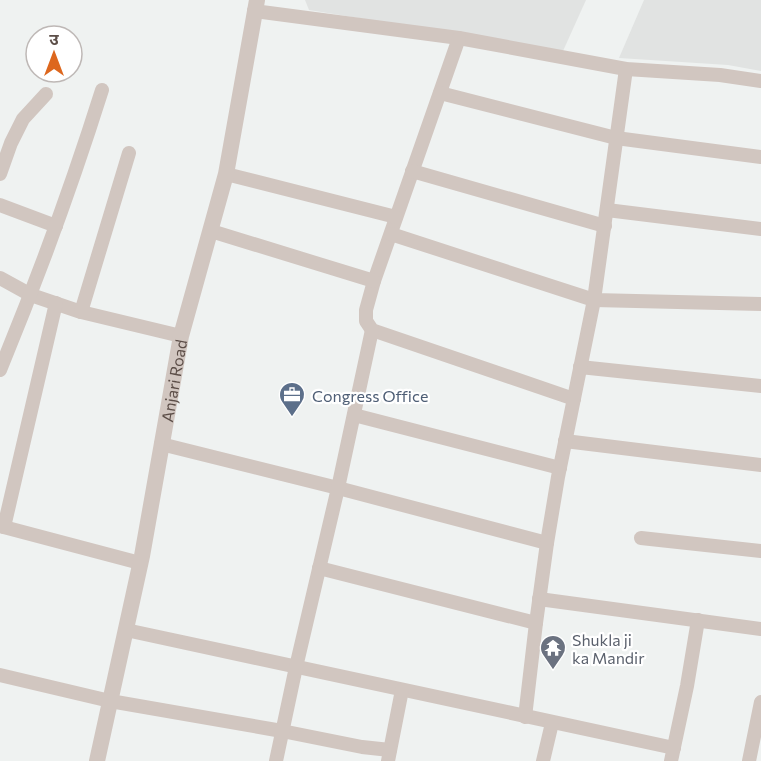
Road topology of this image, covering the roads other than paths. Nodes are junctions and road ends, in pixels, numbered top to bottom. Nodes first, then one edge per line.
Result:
1 (256, 6) edge
2 (459, 38) junction
3 (626, 69) junction
4 (761, 81) edge
5 (102, 90) dead end
6 (440, 93) junction
7 (46, 94) dead end
8 (616, 138) junction
9 (129, 153) dead end
10 (761, 157) edge
11 (412, 171) junction
12 (0, 174) edge
13 (226, 174) junction
14 (0, 205) edge
15 (607, 210) junction
16 (396, 217) junction
17 (56, 226) junction
18 (605, 226) junction
19 (761, 229) edge
20 (211, 231) junction
21 (391, 234) junction
22 (0, 278) edge
23 (374, 281) junction
24 (31, 295) junction
25 (594, 300) junction
26 (56, 303) junction
27 (761, 304) edge
28 (81, 312) junction
29 (372, 330) junction
30 (181, 336) junction
31 (580, 367) junction
32 (0, 370) edge
33 (761, 386) edge
34 (574, 399) junction
35 (354, 415) junction
36 (565, 441) junction
37 (161, 444) junction
38 (761, 465) edge
39 (560, 468) junction
40 (338, 488) junction
41 (2, 527) edge
42 (641, 538) dead end
43 (548, 543) junction
44 (761, 551) edge
45 (140, 563) junction
46 (319, 568) junction
47 (539, 599) junction
48 (698, 620) junction
49 (536, 623) junction
50 (761, 629) edge
51 (126, 630) junction
52 (296, 667) junction
53 (0, 675) edge
54 (402, 690) junction
55 (110, 701) junction
56 (761, 702) edge
57 (525, 717) junction
58 (760, 719) edge
59 (552, 723) junction
60 (282, 731) junction
61 (673, 755) edge
62 (389, 756) edge
63 (97, 761) edge
64 (276, 761) edge
65 (543, 761) edge
66 (749, 761) edge

1 - 2 street
1 - 13 street, Anjari Road
2 - 3 street
2 - 6 street
3 - 4 street
3 - 8 street
5 - 17 street
6 - 8 street
6 - 11 street
7 - 12 street
8 - 10 street
8 - 15 street
9 - 28 street
11 - 16 street
11 - 18 street
13 - 16 street
13 - 20 street, Anjari Road
14 - 17 street
15 - 18 street
15 - 19 street
16 - 21 street
17 - 24 street
18 - 25 street
20 - 23 street
20 - 30 street, Anjari Road
21 - 23 street
21 - 25 street
22 - 24 street
23 - 29 street
24 - 26 street
24 - 32 street
25 - 27 street
25 - 31 street
26 - 28 street
26 - 41 street
28 - 30 street
29 - 34 street
29 - 35 street
30 - 37 street, Anjari Road
31 - 33 street
31 - 34 street
34 - 36 street
35 - 39 street
35 - 40 street
36 - 38 street
36 - 39 street
37 - 40 street
37 - 45 street, Anjari Road
39 - 43 street
40 - 43 street
40 - 46 street
41 - 45 street
42 - 44 street
43 - 47 street
45 - 51 street, Anjari Road
46 - 49 street
46 - 52 street
47 - 48 street
47 - 49 street
48 - 50 street
48 - 61 street
49 - 57 street
51 - 52 street
51 - 55 street, Anjari Road
52 - 54 street
52 - 60 street
53 - 55 street
54 - 57 street
54 - 62 street
55 - 60 street
55 - 63 street, Anjari Road
56 - 58 street
57 - 59 street
58 - 66 street
59 - 61 street
59 - 65 street
60 - 62 street
60 - 64 street

